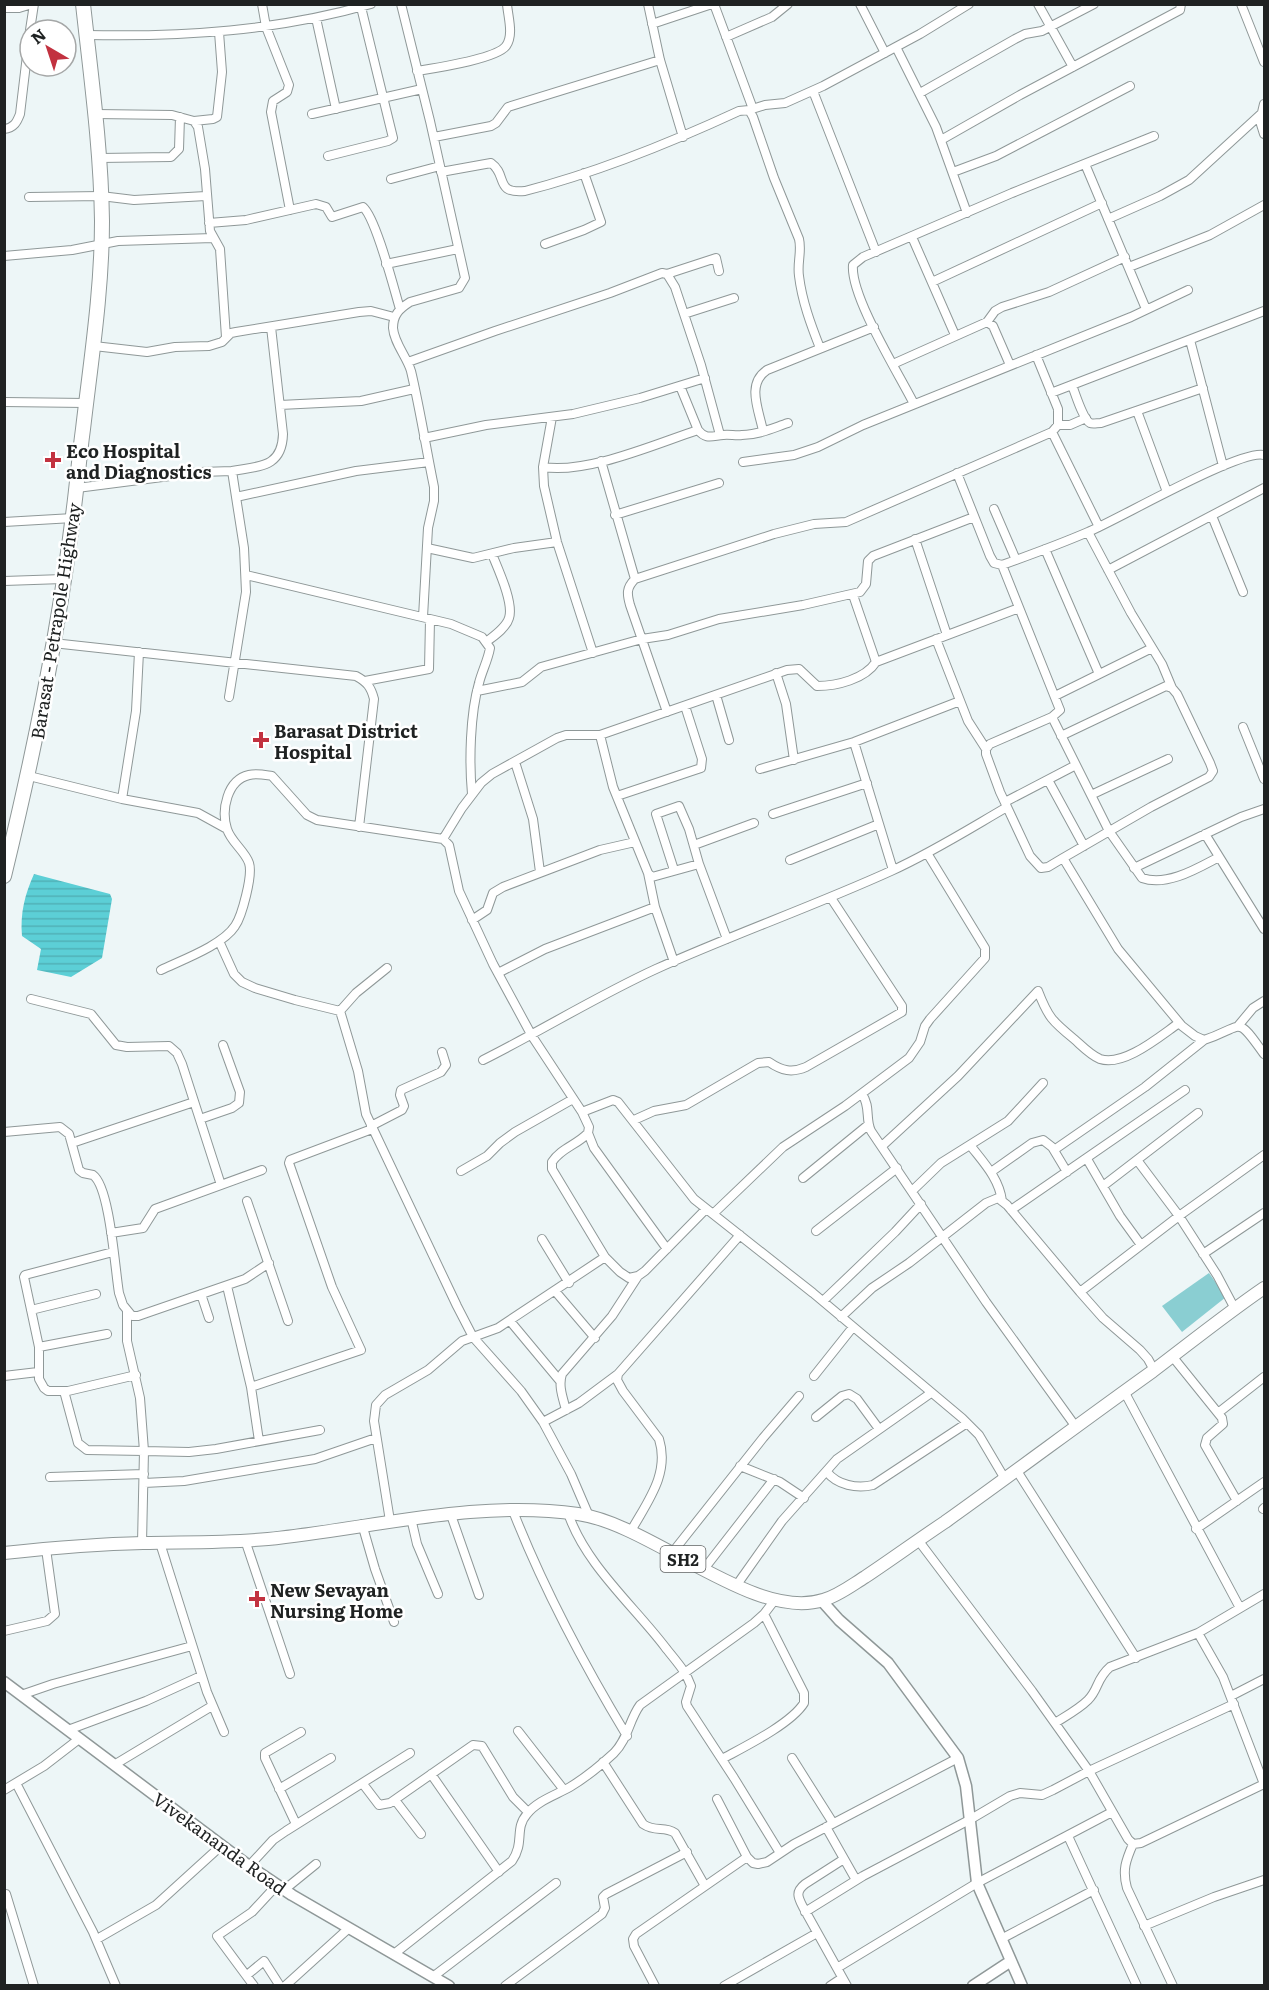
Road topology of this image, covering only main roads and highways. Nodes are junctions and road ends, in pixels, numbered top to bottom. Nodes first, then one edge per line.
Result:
1 (83, 4) edge
2 (4, 876) edge
3 (1264, 1288) edge
4 (4, 1553) edge

1 - 2 highway, Barasat - Petrapole Highway
3 - 4 main road, SH2

